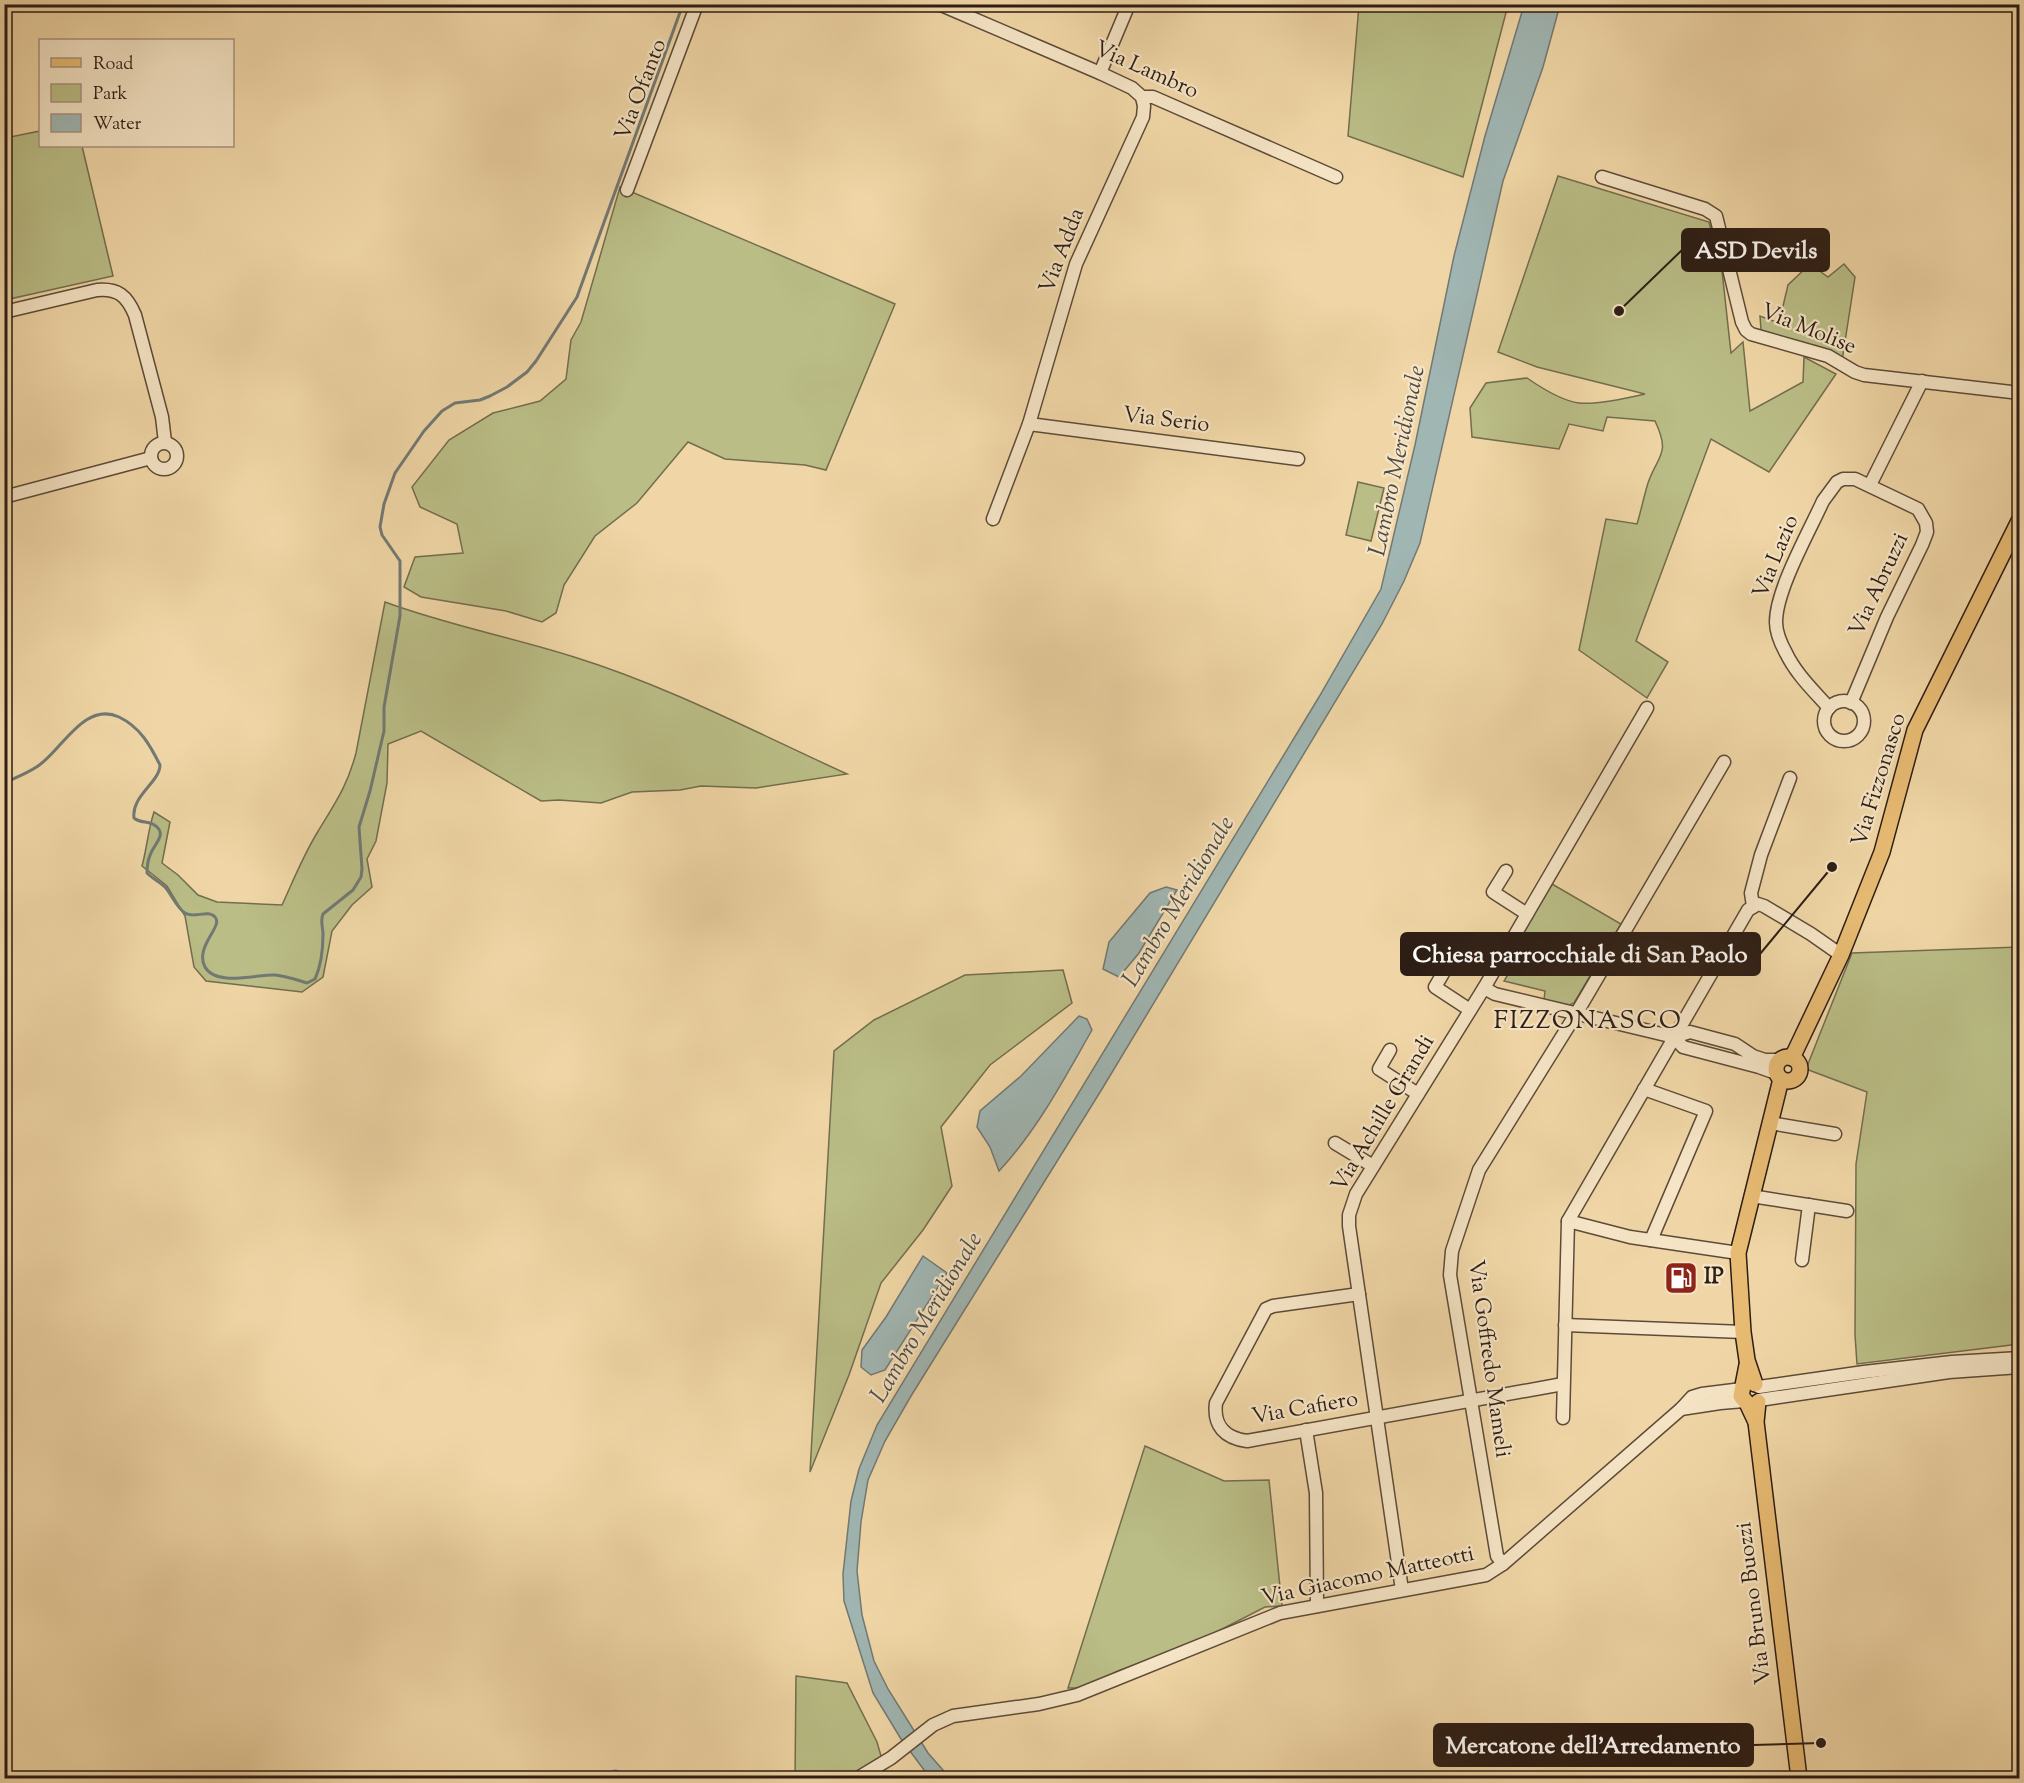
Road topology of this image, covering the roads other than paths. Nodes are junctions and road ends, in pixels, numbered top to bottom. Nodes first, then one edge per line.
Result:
1 (697, 4) edge
2 (939, 4) edge
3 (1129, 4) edge
4 (1100, 73) junction
5 (1142, 97) junction
6 (1336, 177) dead end
7 (1602, 177) dead end
8 (627, 190) dead end
9 (4, 312) edge
10 (1922, 381) junction
11 (2019, 393) edge
12 (1029, 424) junction
13 (165, 442) junction
14 (151, 458) junction
15 (1298, 459) dead end
16 (1869, 485) junction
17 (4, 497) edge
18 (993, 519) dead end
19 (2019, 519) edge
20 (1851, 703) junction
21 (1647, 708) dead end
22 (1829, 708) junction
23 (1724, 762) dead end
24 (1790, 778) dead end
25 (1506, 871) dead end
26 (1753, 906) junction
27 (1527, 914) junction
28 (1841, 956) junction
29 (1452, 958) dead end
30 (1484, 988) junction
31 (1470, 1010) junction
32 (1576, 1014) junction
33 (1674, 1037) junction
34 (1390, 1050) dead end
35 (1782, 1067) junction
36 (1644, 1089) junction
37 (1418, 1094) junction
38 (1770, 1123) junction
39 (1835, 1134) dead end
40 (1335, 1143) dead end
41 (1373, 1166) junction
42 (1751, 1196) junction
43 (1809, 1205) junction
44 (1847, 1211) dead end
45 (1568, 1221) junction
46 (1651, 1240) junction
47 (1738, 1253) junction
48 (1802, 1260) dead end
49 (1359, 1294) junction
50 (1565, 1325) junction
51 (1743, 1332) junction
52 (2019, 1358) edge
53 (2019, 1367) edge
54 (1865, 1377) junction
55 (1563, 1384) junction
56 (1751, 1394) junction
57 (1470, 1401) junction
58 (1376, 1418) junction
59 (1563, 1418) dead end
60 (1306, 1430) junction
61 (1503, 1564) junction
62 (1402, 1590) junction
63 (1317, 1606) junction
64 (858, 1779) edge
65 (1799, 1779) edge

1 - 8 street, Via Ofanto
2 - 4 street, Via Lambro
3 - 4 street
4 - 5 street, Via Lambro
5 - 6 street, Via Lambro
5 - 12 street, Via Adda
7 - 10 street, Via Molise
9 - 13 street
10 - 11 street, Via Molise
10 - 16 street
12 - 15 street, Via Serio
12 - 18 street, Via Adda
13 - 14 street
13 - 14 street
14 - 17 street
16 - 20 street, Via Abruzzi
16 - 22 street, Via Lazio
19 - 28 main road, Via Fizzonasco
20 - 22 street
20 - 22 street
21 - 27 street, Via Achille Grandi
23 - 32 street, Via Goffredo Mameli
24 - 26 street
25 - 27 street
26 - 28 street
26 - 33 street
27 - 30 street, Via Achille Grandi
28 - 35 main road, Via Fizzonasco
29 - 31 street
30 - 31 street, Via Achille Grandi
30 - 32 street
31 - 37 street, Via Achille Grandi
32 - 33 street
32 - 57 street, Via Goffredo Mameli
33 - 35 street
33 - 36 street
34 - 37 street
35 - 38 main road, Via Fizzonasco
36 - 45 street
36 - 46 street
37 - 41 street, Via Achille Grandi
38 - 39 street
38 - 42 main road, Via Fizzonasco
40 - 41 street
41 - 49 street, Via Achille Grandi
42 - 43 street
42 - 47 main road, Via Fizzonasco
43 - 44 street
43 - 48 street
45 - 46 street
45 - 50 street
46 - 47 street
47 - 51 main road, Via Fizzonasco
49 - 58 street, Via Achille Grandi
49 - 60 street, Via Cafiero
50 - 51 street
50 - 55 street
51 - 56 main road, Via Fizzonasco
52 - 54 street
53 - 54 street
54 - 56 street, Via Giacomo Matteotti
55 - 57 street, Via Cafiero
55 - 59 street
56 - 61 street, Via Giacomo Matteotti
56 - 65 main road, Via Bruno Buozzi
57 - 58 street, Via Cafiero
57 - 61 street, Via Goffredo Mameli
58 - 60 street, Via Cafiero
58 - 62 street, Via Achille Grandi
60 - 63 street
61 - 62 street, Via Giacomo Matteotti
62 - 63 street, Via Giacomo Matteotti
63 - 64 street, Via Giacomo Matteotti

